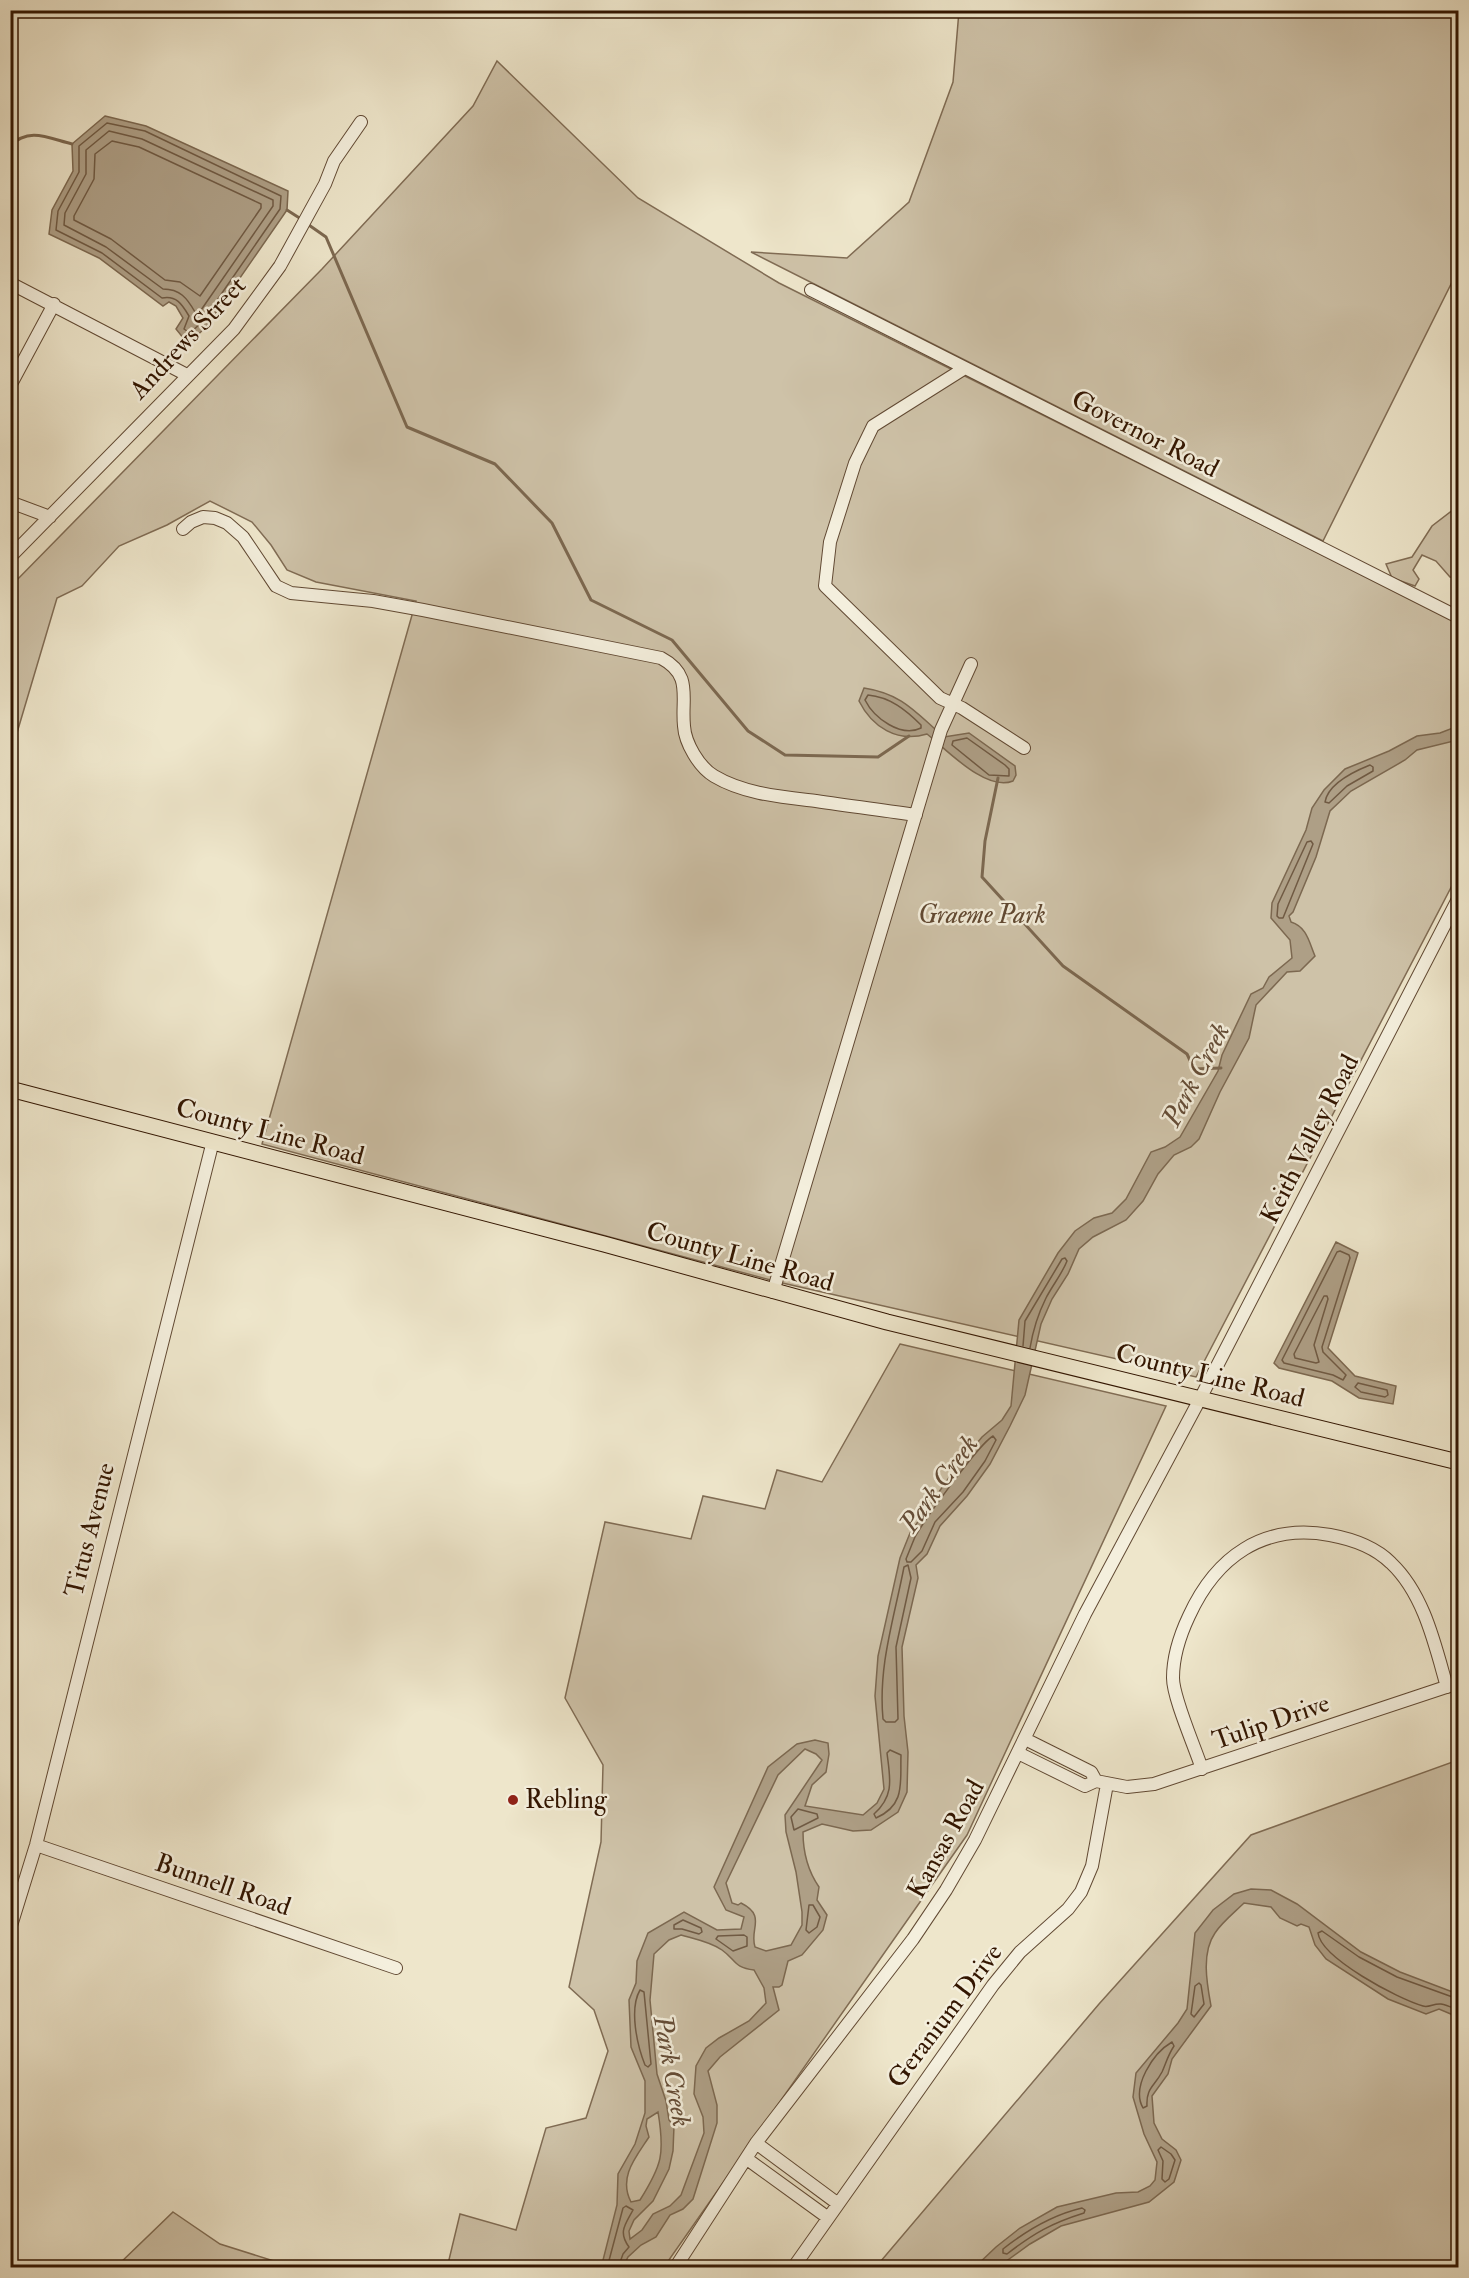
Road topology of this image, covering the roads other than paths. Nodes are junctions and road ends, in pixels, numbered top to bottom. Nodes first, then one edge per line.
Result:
1 (361, 122) dead end
2 (10, 283) edge
3 (811, 290) dead end
4 (54, 304) junction
5 (965, 368) junction
6 (187, 375) junction
7 (10, 386) edge
8 (10, 502) edge
9 (50, 517) junction
10 (183, 529) dead end
11 (10, 557) edge
12 (1458, 617) edge
13 (971, 664) dead end
14 (953, 705) junction
15 (1024, 748) dead end
16 (916, 815) junction
17 (1458, 898) edge
18 (10, 1089) edge
19 (213, 1141) junction
20 (773, 1292) junction
21 (1200, 1399) junction
22 (1458, 1462) edge
23 (1453, 1685) edge
24 (1025, 1739) junction
25 (1018, 1753) junction
26 (1202, 1769) junction
27 (1101, 1783) junction
28 (36, 1845) junction
29 (10, 1929) edge
30 (396, 1968) dead end
31 (756, 2143) junction
32 (747, 2159) junction
33 (837, 2203) junction
34 (827, 2217) junction
35 (675, 2268) edge
36 (793, 2268) edge

1 - 6 street, Andrews Street
2 - 4 street
3 - 5 street, Governor Road
4 - 6 street
4 - 7 street
5 - 12 street, Governor Road
5 - 14 street
6 - 9 street, Andrews Street
8 - 9 street
9 - 11 street, Andrews Street
10 - 16 street
13 - 14 street
14 - 15 street
14 - 16 street
16 - 20 street
17 - 21 street, Keith Valley Road
18 - 19 main road, County Line Road
19 - 20 main road, County Line Road
19 - 28 street, Titus Avenue
20 - 21 main road, County Line Road
21 - 22 main road, County Line Road
21 - 24 street, Kansas Road
23 - 26 street, Tulip Drive
23 - 26 street
24 - 25 street, Kansas Road
24 - 27 street
25 - 27 street, Tulip Drive
25 - 31 street, Kansas Road
26 - 27 street, Tulip Drive
27 - 33 street, Geranium Drive
28 - 29 street, Titus Avenue
28 - 30 street, Bunnell Road
31 - 32 street, Kansas Road
31 - 33 street
32 - 34 street
32 - 35 street, Kansas Road
33 - 34 street, Geranium Drive
34 - 36 street, Geranium Drive

